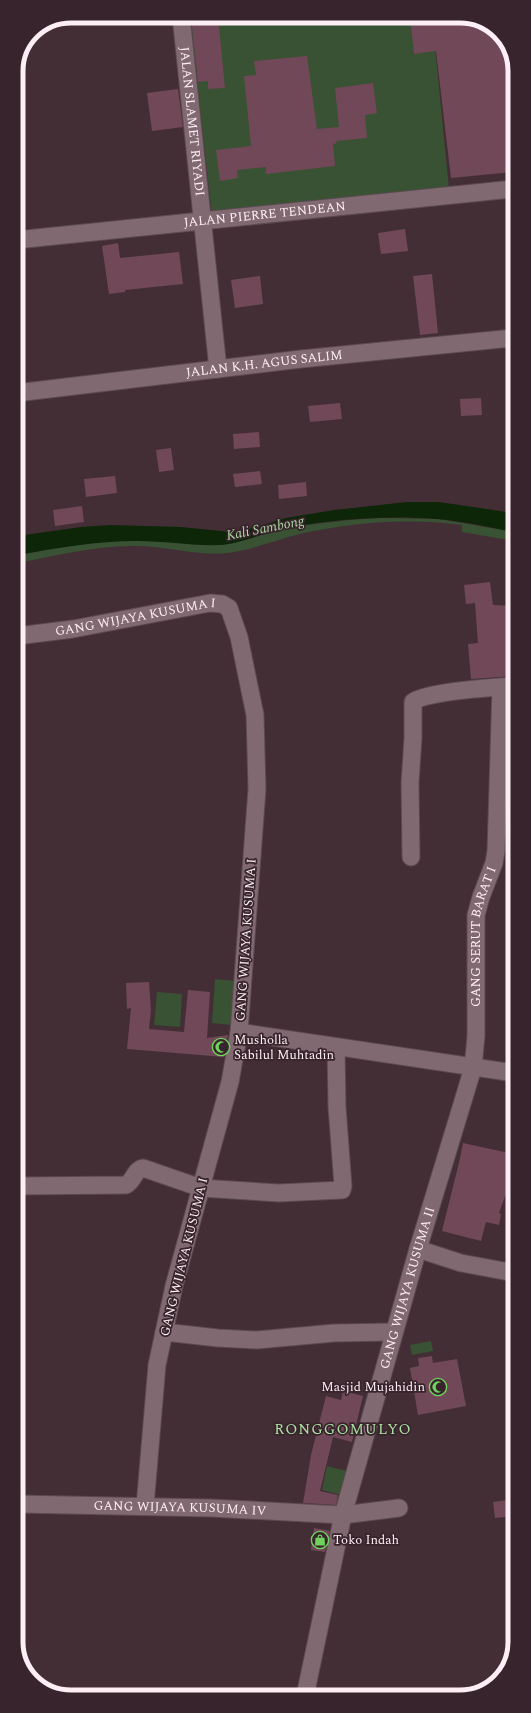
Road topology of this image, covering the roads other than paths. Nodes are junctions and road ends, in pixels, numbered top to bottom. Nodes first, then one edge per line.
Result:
1 (182, 23) edge
2 (508, 190) edge
3 (203, 221) junction
4 (23, 239) edge
5 (508, 339) edge
6 (218, 369) junction
7 (23, 392) edge
8 (23, 635) edge
9 (508, 686) edge
10 (411, 857) dead end
11 (239, 1032) junction
12 (336, 1047) junction
13 (473, 1068) junction
14 (508, 1072) edge
15 (23, 1186) edge
16 (201, 1188) junction
17 (418, 1249) junction
18 (508, 1273) edge
19 (164, 1332) junction
20 (394, 1332) junction
21 (23, 1504) edge
22 (145, 1506) junction
23 (399, 1508) dead end
24 (343, 1515) junction
25 (306, 1690) edge

1 - 3 street, JALAN SLAMET RIYADI
2 - 3 street, JALAN PIERRE TENDEAN
3 - 4 street, JALAN PIERRE TENDEAN
3 - 6 street, JALAN SLAMET RIYADI
5 - 6 street, JALAN K.H. AGUS SALIM
6 - 7 street, JALAN K.H. AGUS SALIM
8 - 11 street, GANG WIJAYA KUSUMA I
9 - 10 street
9 - 13 street, GANG SERUT BARAT I
11 - 12 street
11 - 16 street, GANG WIJAYA KUSUMA I
12 - 13 street
12 - 16 street
13 - 14 street
13 - 17 street, GANG WIJAYA KUSUMA II
15 - 16 street
16 - 19 street, GANG WIJAYA KUSUMA I
17 - 18 street
17 - 20 street, GANG WIJAYA KUSUMA II
19 - 20 street
19 - 22 street, GANG WIJAYA KUSUMA I
20 - 24 street, GANG WIJAYA KUSUMA II
21 - 22 street, GANG WIJAYA KUSUMA IV
22 - 24 street, GANG WIJAYA KUSUMA IV
23 - 24 street, GANG WIJAYA KUSUMA IV
24 - 25 street, GANG WIJAYA KUSUMA II

